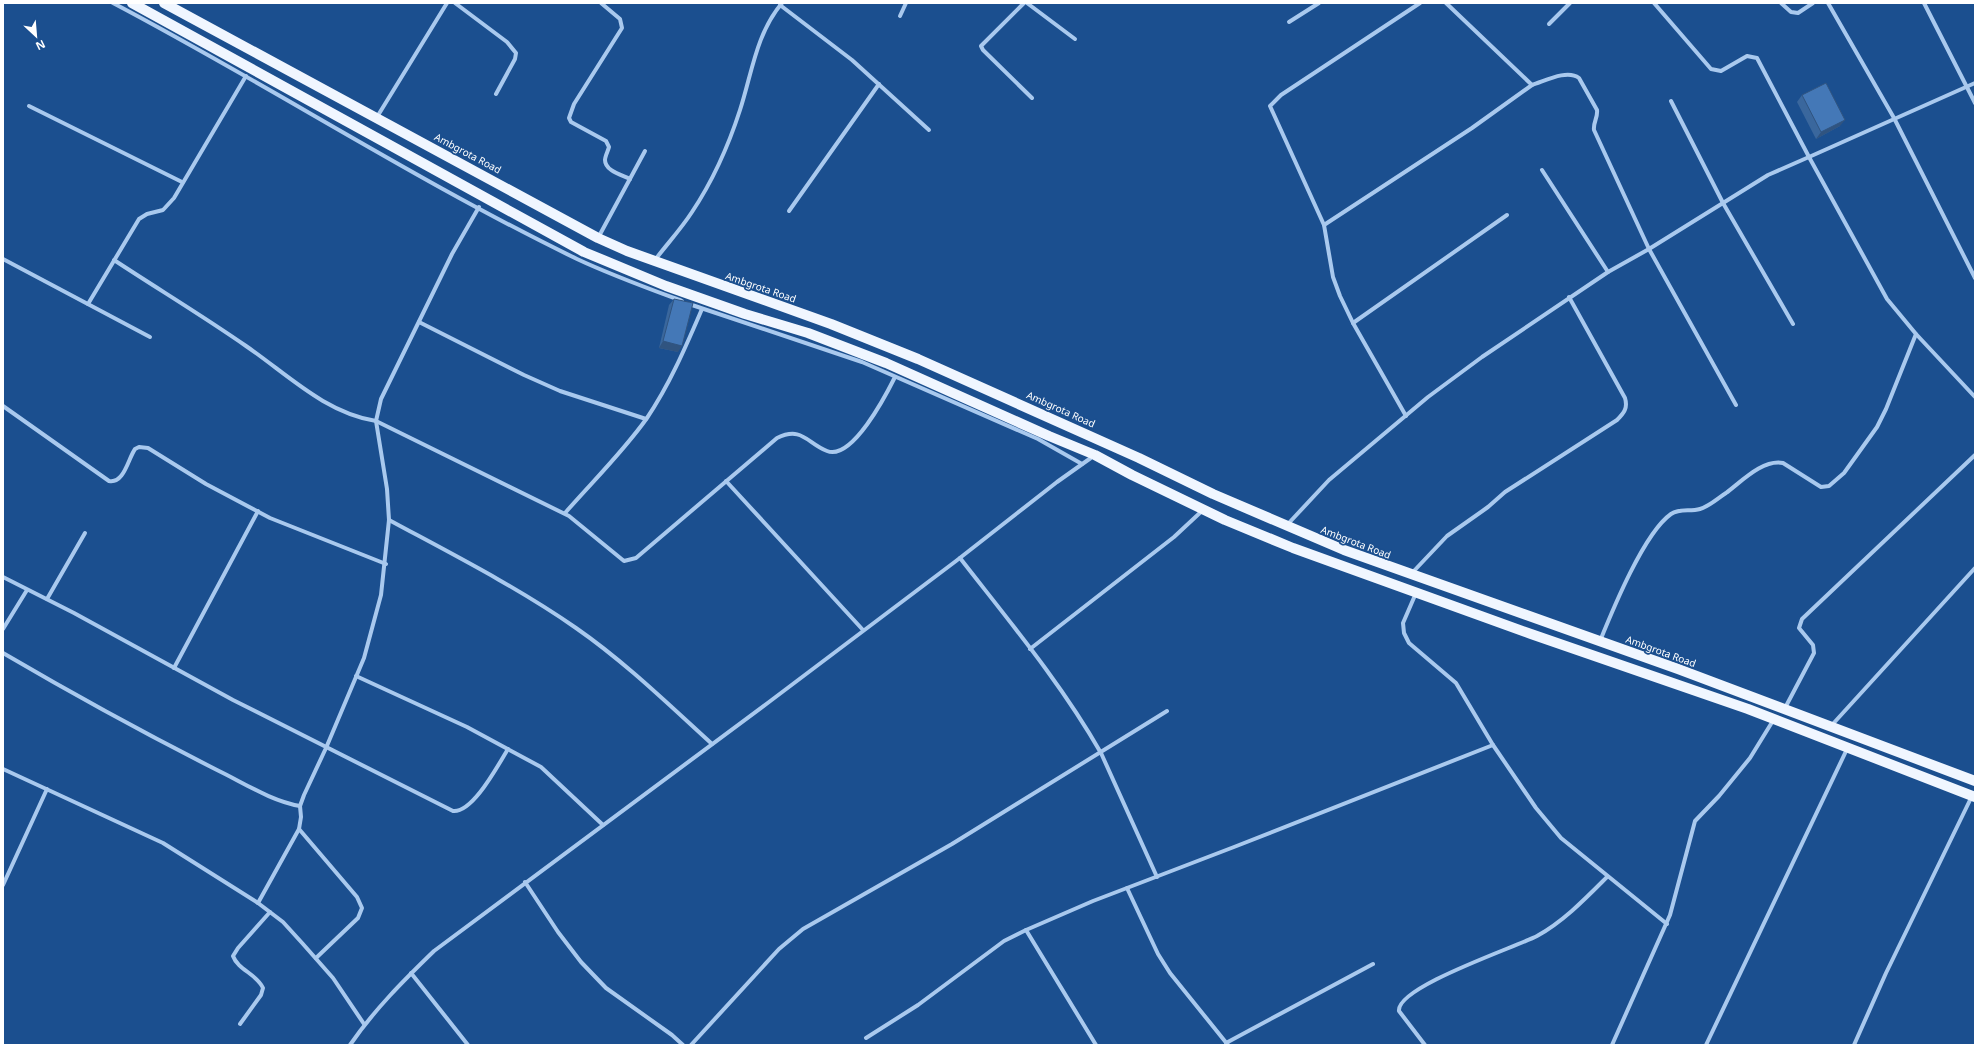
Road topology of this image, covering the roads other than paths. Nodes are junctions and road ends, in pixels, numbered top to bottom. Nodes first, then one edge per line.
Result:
1 (113, 3) edge
2 (132, 3) edge
3 (164, 3) edge
4 (447, 3) edge
5 (455, 3) edge
6 (601, 3) edge
7 (906, 3) edge
8 (1026, 3) edge
9 (1319, 3) edge
10 (1420, 3) edge
11 (1446, 3) edge
12 (1570, 3) edge
13 (1654, 3) edge
14 (1781, 3) edge
15 (1813, 3) edge
16 (1828, 3) edge
17 (1924, 3) edge
18 (781, 4) edge
19 (900, 16) dead end
20 (1289, 22) dead end
21 (1549, 24) dead end
22 (1075, 39) dead end
23 (246, 76) junction
24 (879, 84) junction
25 (1975, 84) edge
26 (1532, 85) junction
27 (1967, 87) junction
28 (496, 94) dead end
29 (1032, 98) dead end
30 (1671, 101) dead end
31 (1975, 103) edge
32 (29, 106) dead end
33 (376, 117) junction
34 (1894, 118) junction
35 (930, 130) dead end
36 (645, 151) dead end
37 (1809, 157) junction
38 (1542, 170) dead end
39 (630, 179) junction
40 (182, 182) junction
41 (1723, 203) junction
42 (479, 207) junction
43 (789, 211) dead end
44 (1507, 215) dead end
45 (1324, 225) junction
46 (598, 238) junction
47 (1650, 248) junction
48 (3, 259) edge
49 (114, 260) junction
50 (654, 261) junction
51 (1608, 272) junction
52 (1975, 278) edge
53 (1569, 297) junction
54 (88, 304) junction
55 (702, 309) junction
56 (419, 322) junction
57 (1353, 323) junction
58 (1793, 324) dead end
59 (1916, 334) junction
60 (150, 337) dead end
61 (895, 377) junction
62 (1975, 397) edge
63 (1736, 405) dead end
64 (3, 406) edge
65 (1406, 416) junction
66 (646, 419) junction
67 (376, 421) junction
68 (1095, 455) junction
69 (1975, 455) edge
70 (1082, 464) junction
71 (726, 481) junction
72 (1203, 509) junction
73 (258, 511) junction
74 (564, 513) junction
75 (389, 520) junction
76 (1286, 526) junction
77 (85, 533) dead end
78 (960, 558) junction
79 (386, 564) junction
80 (1975, 568) edge
81 (1410, 575) junction
82 (3, 577) edge
83 (27, 590) junction
84 (1416, 593) junction
85 (47, 599) junction
86 (3, 629) edge
87 (863, 630) junction
88 (1600, 642) junction
89 (1030, 648) junction
90 (3, 653) edge
91 (174, 668) junction
92 (356, 676) junction
93 (1784, 708) junction
94 (1167, 711) dead end
95 (1774, 719) junction
96 (1832, 726) junction
97 (712, 744) junction
98 (1493, 745) junction
99 (1848, 747) junction
100 (326, 748) junction
101 (508, 749) junction
102 (1101, 753) junction
103 (3, 769) edge
104 (1975, 781) edge
105 (47, 789) junction
106 (1974, 796) edge
107 (300, 806) junction
108 (603, 825) junction
109 (299, 829) junction
110 (1157, 877) junction
111 (1608, 877) junction
112 (525, 882) junction
113 (3, 885) edge
114 (1127, 888) junction
115 (258, 903) junction
116 (270, 912) junction
117 (1667, 924) junction
118 (1026, 930) junction
119 (316, 958) junction
120 (1373, 964) dead end
121 (411, 973) junction
122 (240, 1024) dead end
123 (364, 1024) junction
124 (866, 1038) dead end
125 (1227, 1044) edge
126 (350, 1045) edge
127 (468, 1045) edge
128 (683, 1045) edge
129 (691, 1045) edge
130 (1096, 1045) edge
131 (1424, 1045) edge
132 (1612, 1045) edge
133 (1706, 1045) edge
134 (1854, 1045) edge

1 - 23 street
2 - 68 main road
3 - 33 main road, Ambgrota Road
4 - 33 street
5 - 28 street
6 - 39 street
7 - 19 street
8 - 22 street
8 - 29 street
9 - 20 street
10 - 45 street
11 - 26 street
12 - 21 street
13 - 37 street
14 - 15 street
16 - 34 street
17 - 27 street
18 - 24 street
18 - 50 street
23 - 40 street
23 - 42 street
24 - 35 street
24 - 43 street
25 - 27 street
26 - 45 street
26 - 47 street
27 - 31 street
27 - 34 street
30 - 41 street
32 - 40 street
33 - 46 main road, Ambgrota Road
34 - 37 street
34 - 52 street
36 - 39 street
37 - 41 street
37 - 59 street
38 - 51 street
39 - 46 street
40 - 49 street
41 - 47 street
41 - 58 street
42 - 55 street
42 - 56 street
44 - 57 street
45 - 57 street
46 - 50 main road, Ambgrota Road
47 - 51 street
47 - 63 street
48 - 54 street
49 - 54 street
49 - 67 street
50 - 76 main road, Ambgrota Road
51 - 53 street
53 - 65 street
53 - 81 street
54 - 60 street
55 - 61 street
55 - 66 street
56 - 66 street
56 - 67 street
57 - 65 street
59 - 62 street
59 - 88 street
61 - 70 street
61 - 71 street
64 - 73 street
65 - 76 street
66 - 74 street
67 - 74 street
67 - 75 street
68 - 70 street
68 - 72 main road
69 - 93 street
70 - 78 street
71 - 74 street
71 - 87 street
72 - 84 main road
72 - 89 street
73 - 79 street
73 - 91 street
75 - 79 street
75 - 97 street
76 - 81 main road, Ambgrota Road
77 - 85 street
78 - 87 street
78 - 89 street
79 - 92 street
80 - 96 street
81 - 88 main road, Ambgrota Road
82 - 83 street
83 - 85 street
83 - 86 street
84 - 95 main road
84 - 98 street
85 - 91 street
87 - 97 street
88 - 93 main road, Ambgrota Road
89 - 102 street
90 - 107 street
91 - 100 street
92 - 100 street
92 - 101 street
93 - 96 main road, Ambgrota Road
94 - 102 street
95 - 99 main road
95 - 117 street
96 - 104 main road, Ambgrota Road
97 - 108 street
98 - 110 street
98 - 111 street
99 - 106 main road
99 - 133 street
100 - 101 street
100 - 107 street
101 - 108 street
102 - 110 street
102 - 129 street
103 - 105 street
105 - 113 street
105 - 115 street
106 - 134 street
107 - 109 street
108 - 112 street
109 - 115 street
109 - 119 street
110 - 114 street
111 - 117 street
111 - 131 street
112 - 121 street
112 - 128 street
114 - 118 street
114 - 125 street
115 - 116 street
116 - 119 street
116 - 122 street
117 - 132 street
118 - 124 street
118 - 130 street
119 - 123 street
120 - 125 street
121 - 123 street
121 - 127 street
123 - 126 street

